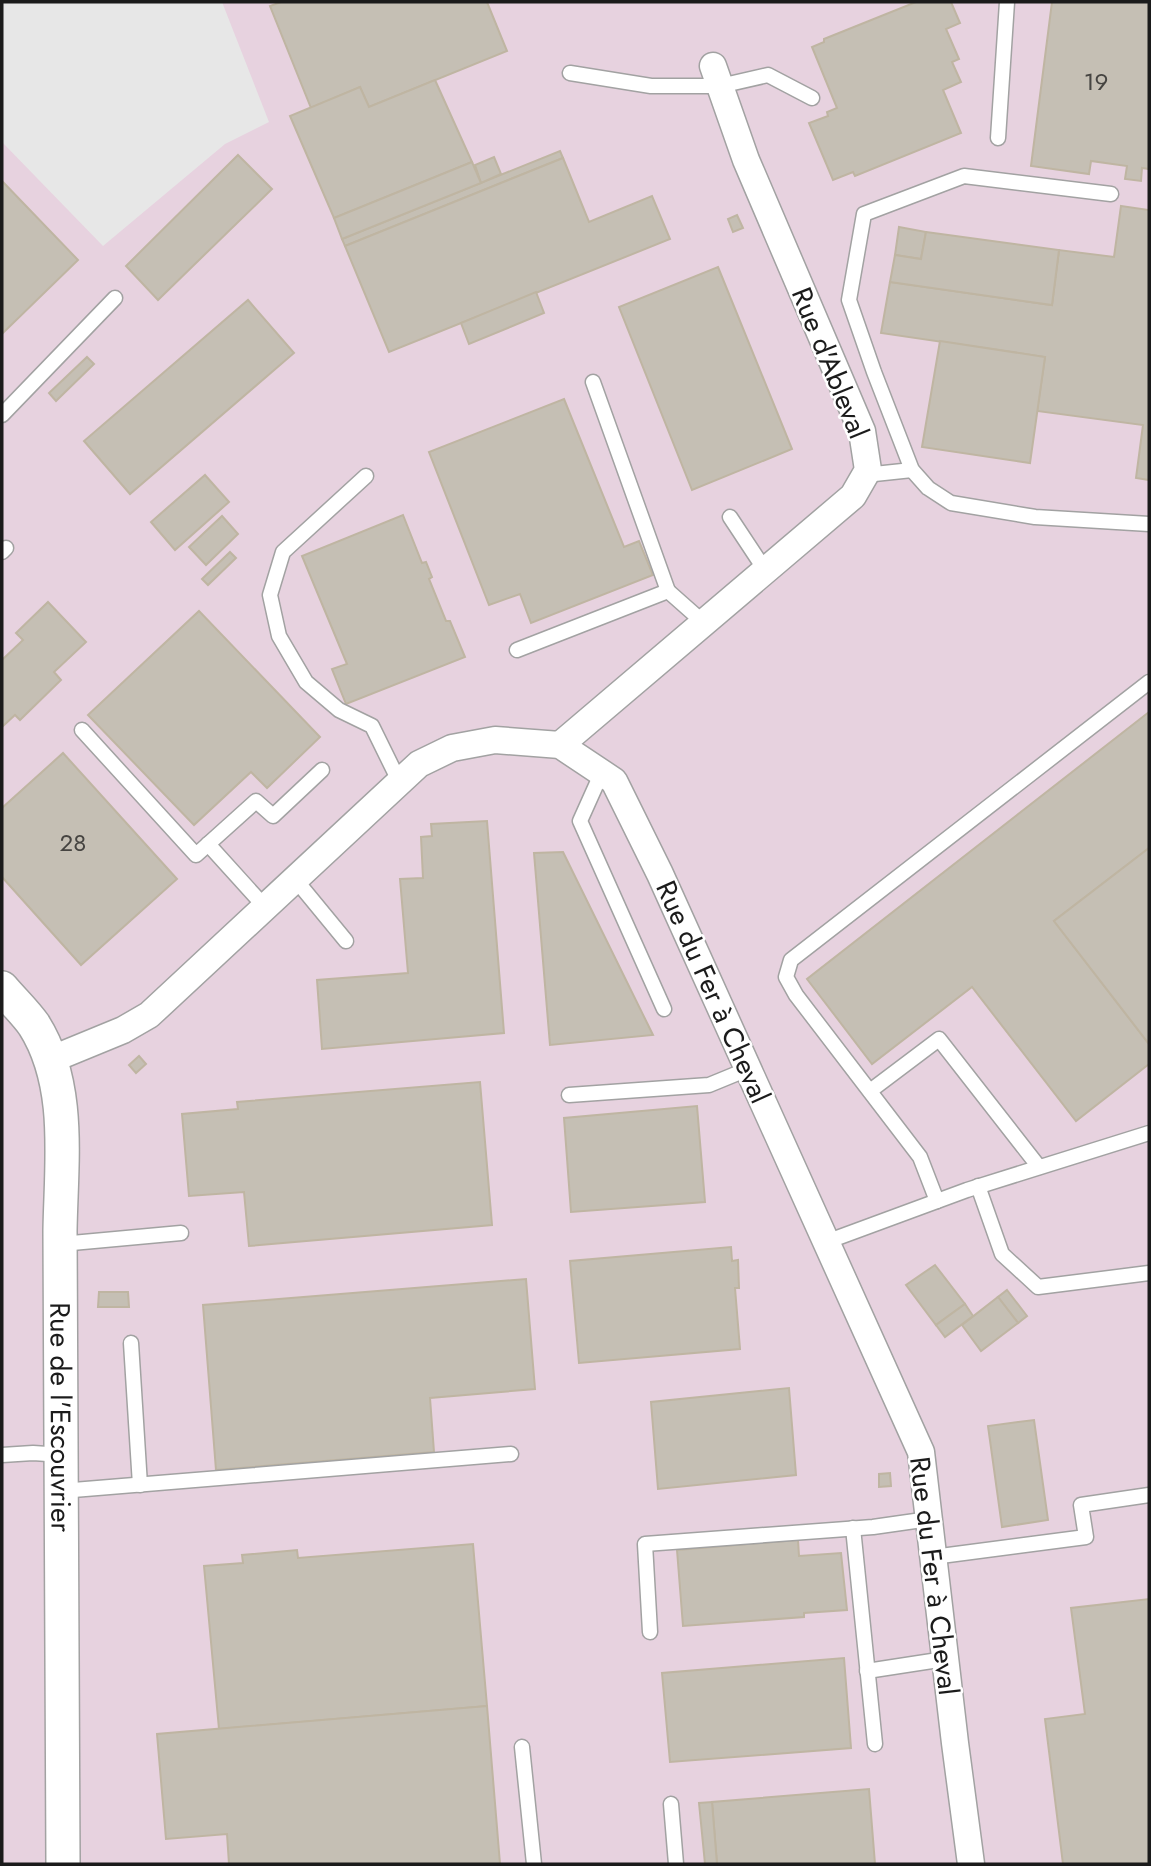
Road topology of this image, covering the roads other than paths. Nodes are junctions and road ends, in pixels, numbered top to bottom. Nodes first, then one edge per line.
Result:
1 (1007, 2) edge
2 (570, 73) dead end
3 (717, 76) junction
4 (812, 98) dead end
5 (998, 138) dead end
6 (1111, 194) dead end
7 (116, 298) dead end
8 (593, 382) dead end
9 (2, 415) edge
10 (912, 470) junction
11 (865, 475) junction
12 (366, 476) dead end
13 (730, 517) dead end
14 (1149, 524) edge
15 (765, 570) junction
16 (668, 591) junction
17 (703, 622) junction
18 (517, 650) dead end
19 (1149, 682) edge
20 (82, 730) dead end
21 (560, 745) junction
22 (322, 770) dead end
23 (602, 772) junction
24 (399, 781) junction
25 (208, 845) junction
26 (295, 879) junction
27 (265, 907) junction
28 (346, 941) dead end
29 (2, 988) edge
30 (664, 1009) dead end
31 (50, 1060) junction
32 (748, 1069) junction
33 (870, 1091) junction
34 (569, 1095) dead end
35 (1149, 1133) edge
36 (1039, 1167) junction
37 (978, 1186) junction
38 (937, 1201) junction
39 (181, 1233) dead end
40 (826, 1242) junction
41 (61, 1244) junction
42 (1149, 1273) edge
43 (131, 1343) dead end
44 (510, 1454) dead end
45 (2, 1455) edge
46 (62, 1455) junction
47 (140, 1485) junction
48 (61, 1491) junction
49 (1149, 1495) edge
50 (929, 1519) junction
51 (853, 1528) junction
52 (933, 1557) junction
53 (650, 1632) dead end
54 (945, 1660) junction
55 (867, 1671) junction
56 (875, 1744) dead end
57 (522, 1747) dead end
58 (670, 1804) dead end
59 (63, 1864) edge
60 (534, 1864) edge
61 (676, 1864) edge
62 (970, 1864) edge

1 - 5 lane
2 - 3 lane
3 - 4 lane
3 - 11 street, Rue d'Ableval
6 - 10 lane
7 - 9 lane
8 - 16 lane
10 - 11 lane
10 - 14 lane
11 - 15 street, Rue d'Ableval
12 - 24 lane
13 - 15 lane
15 - 17 street, Rue d'Ableval
16 - 17 lane
16 - 18 lane
17 - 21 street, Rue d'Ableval
19 - 33 lane
20 - 25 lane
21 - 23 street, Rue du Fer à Cheval
21 - 24 street, Rue du Fer à Cheval
22 - 25 lane
23 - 30 lane
23 - 32 street, Rue du Fer à Cheval
24 - 26 street, Rue du Fer à Cheval
25 - 27 lane
26 - 27 street, Rue du Fer à Cheval
26 - 28 lane
27 - 31 street, Rue du Fer à Cheval
29 - 31 street, Rue de l'Escouvrier
31 - 41 street, Rue de l'Escouvrier
32 - 34 lane
32 - 40 street, Rue du Fer à Cheval
33 - 36 lane
33 - 38 lane
35 - 36 lane
36 - 37 lane
37 - 38 lane
37 - 42 lane
38 - 40 lane
39 - 41 lane
40 - 50 street, Rue du Fer à Cheval
41 - 46 street, Rue de l'Escouvrier
43 - 47 lane
44 - 47 lane
45 - 46 lane
46 - 48 street, Rue de l'Escouvrier
47 - 48 lane
48 - 59 street, Rue de l'Escouvrier
49 - 52 lane
50 - 51 lane
50 - 52 street, Rue du Fer à Cheval
51 - 53 lane
51 - 55 lane
52 - 54 street, Rue du Fer à Cheval
54 - 55 lane
54 - 62 street, Rue du Fer à Cheval
55 - 56 lane
57 - 60 lane
58 - 61 lane

